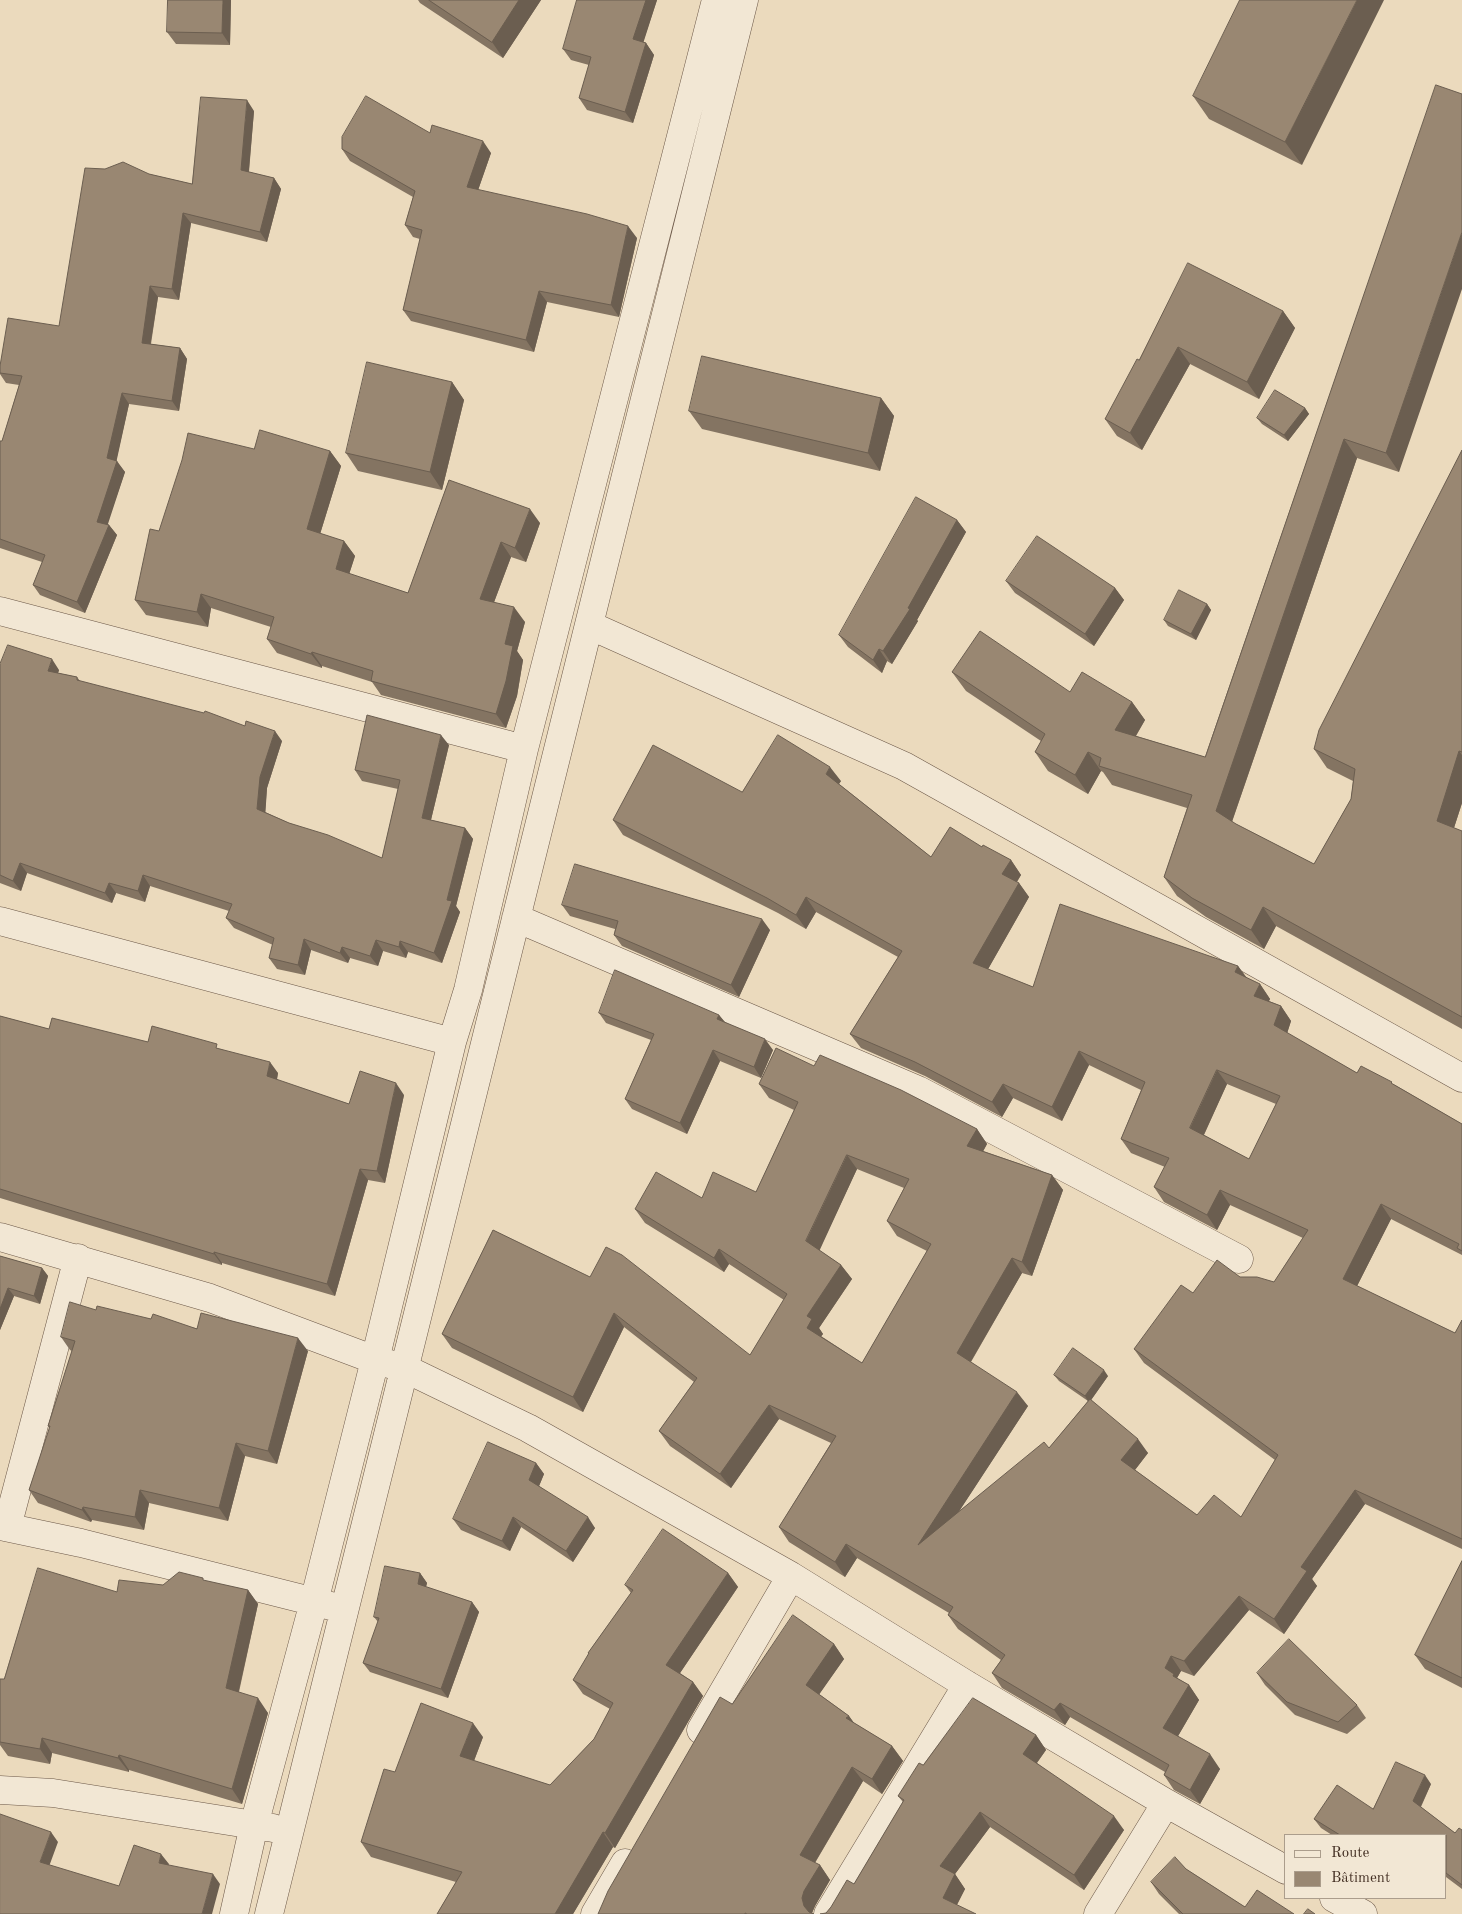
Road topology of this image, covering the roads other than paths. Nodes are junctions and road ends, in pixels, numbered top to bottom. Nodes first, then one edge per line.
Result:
1 (716, 0) edge
2 (744, 0) edge
3 (0, 611) edge
4 (589, 625) junction
5 (524, 749) junction
6 (516, 918) junction
7 (0, 920) edge
8 (468, 990) junction
9 (496, 998) junction
10 (452, 1042) junction
11 (1462, 1078) edge
12 (0, 1236) edge
13 (78, 1258) junction
14 (1239, 1259) dead end
15 (375, 1360) junction
16 (404, 1368) junction
17 (4, 1526) edge
18 (791, 1576) junction
19 (314, 1602) junction
20 (345, 1609) junction
21 (967, 1684) junction
22 (688, 1753) edge
23 (0, 1790) edge
24 (1166, 1803) junction
25 (254, 1824) junction
26 (289, 1830) junction
27 (639, 1838) edge
28 (1284, 1869) edge
29 (1336, 1899) edge
30 (234, 1914) edge
31 (268, 1914) edge
32 (595, 1914) edge
33 (828, 1914) edge
34 (1098, 1914) edge
35 (1363, 1914) edge

1 - 5 street
2 - 4 street
3 - 5 street
4 - 6 street
4 - 11 street
5 - 8 street
6 - 9 street
6 - 14 street
7 - 10 street
8 - 9 street
8 - 10 street
9 - 16 street
10 - 15 street
12 - 13 street
13 - 15 street
13 - 17 street
15 - 16 street
15 - 19 street
16 - 18 street
16 - 20 street
17 - 19 street
18 - 21 street
18 - 22 street
19 - 20 street
19 - 25 street
20 - 26 street
21 - 24 street
21 - 33 street
23 - 25 street
24 - 28 street
24 - 34 street
25 - 26 street
25 - 30 street
26 - 31 street
27 - 32 street
29 - 35 street

